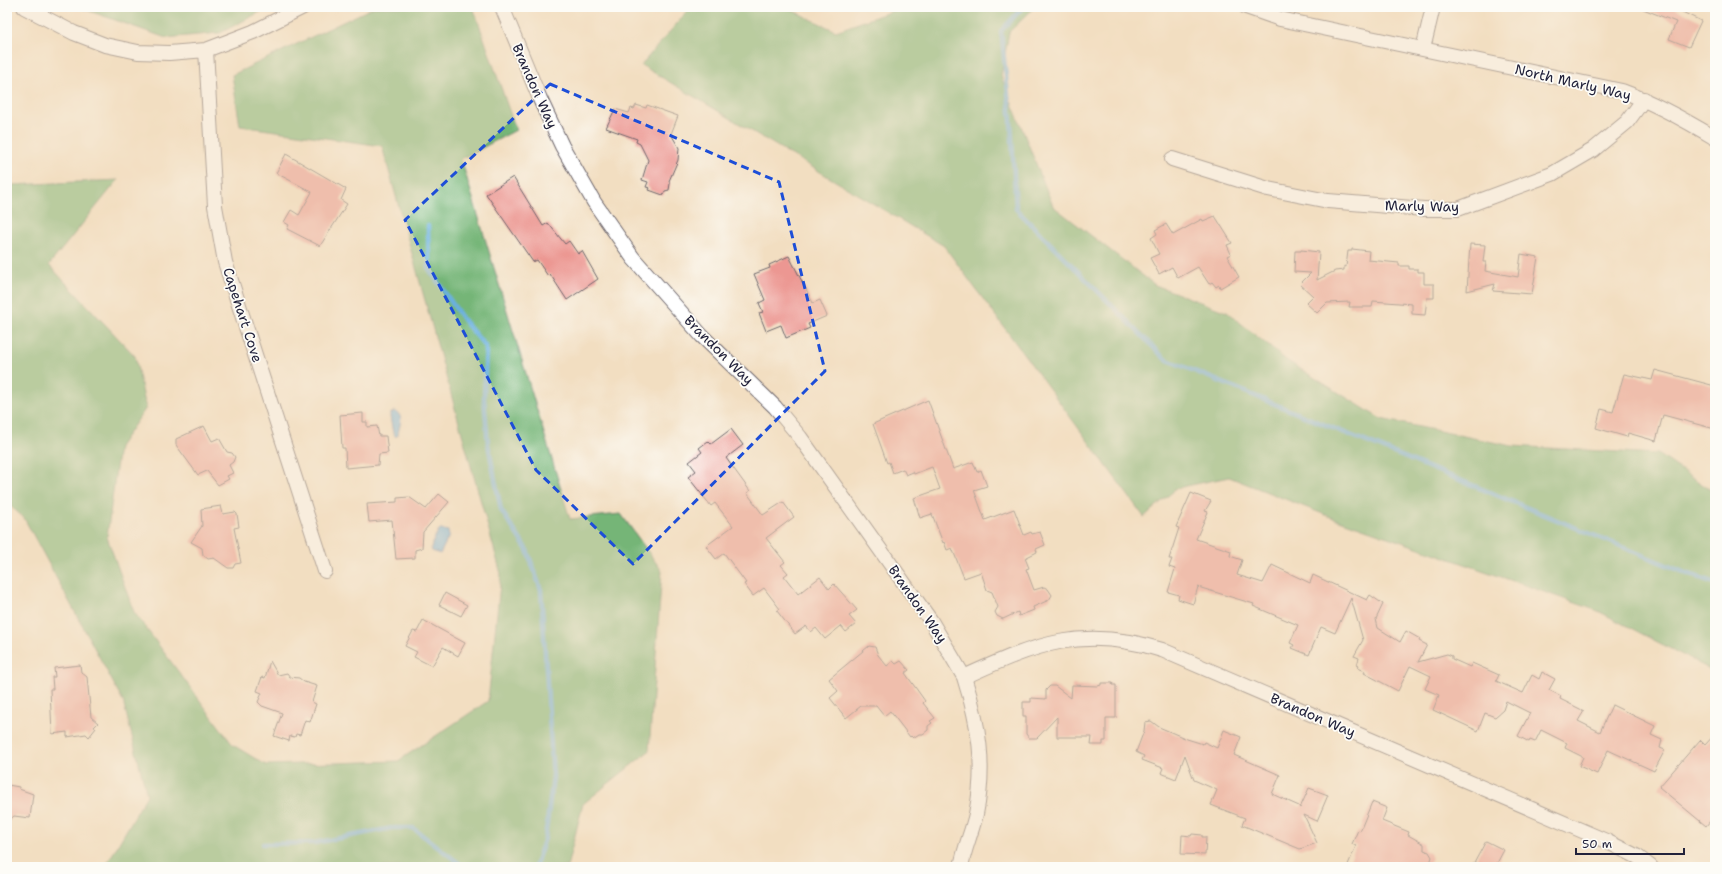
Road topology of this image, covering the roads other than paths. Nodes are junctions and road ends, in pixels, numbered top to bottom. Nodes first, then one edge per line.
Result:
1 (24, 7) edge
2 (303, 7) edge
3 (502, 7) edge
4 (1246, 7) edge
5 (1433, 7) edge
6 (1423, 49) junction
7 (206, 50) junction
8 (1644, 99) junction
9 (1715, 138) edge
10 (1172, 159) dead end
11 (325, 571) dead end
12 (964, 676) junction
13 (961, 867) edge
14 (1650, 867) edge

1 - 7 street
2 - 7 street
3 - 12 street, Brandon Way
4 - 6 street
5 - 6 street
6 - 8 street, North Marly Way
7 - 11 street, Capehart Cove
8 - 9 street, North Marly Way
8 - 10 street, Marly Way
12 - 13 street, Brandon Way
12 - 14 street, Brandon Way

